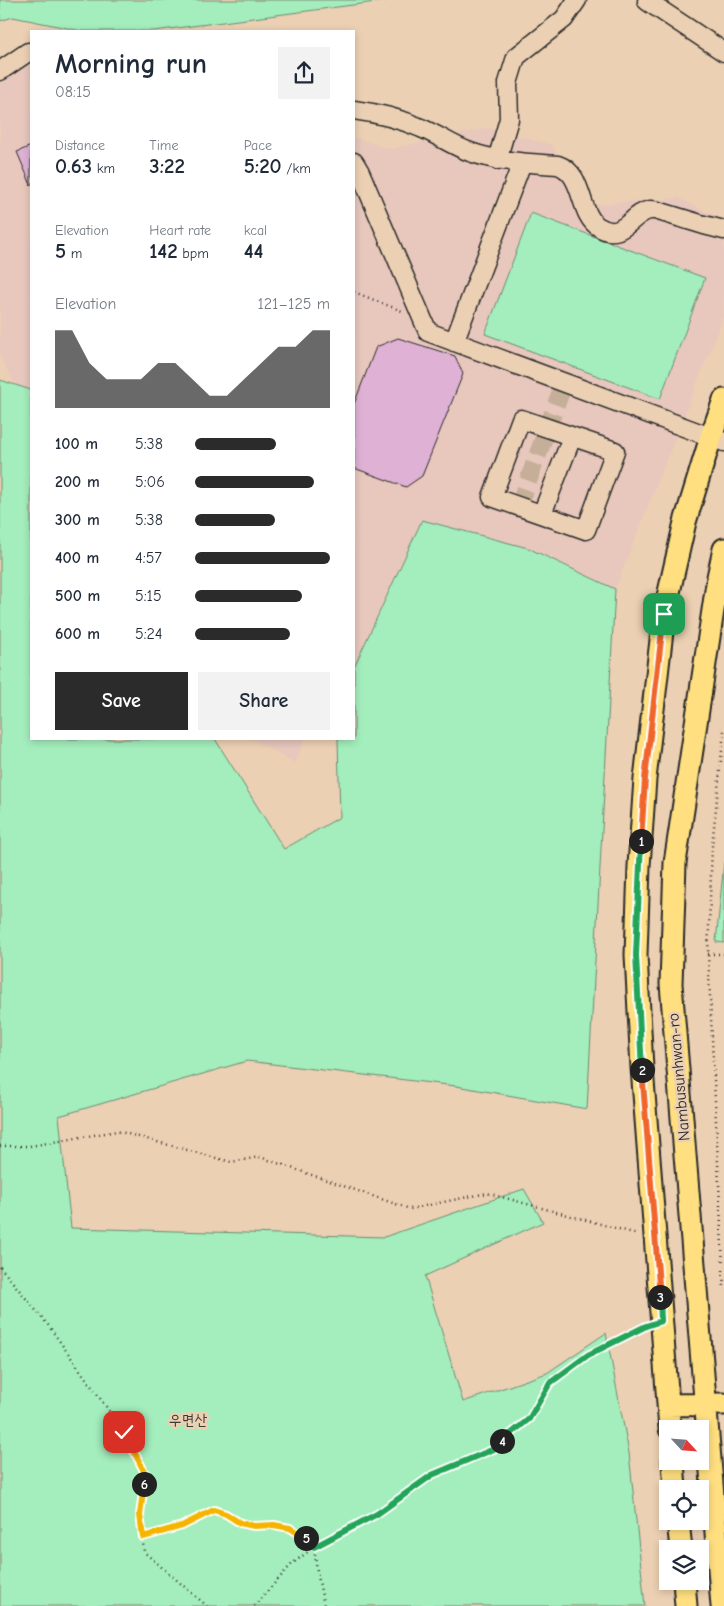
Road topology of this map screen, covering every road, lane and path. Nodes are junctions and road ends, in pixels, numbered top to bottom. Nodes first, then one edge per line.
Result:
1 (577, 0) edge
2 (647, 1) edge
3 (30, 52) edge
4 (724, 52) edge
5 (0, 71) edge
6 (355, 110) edge
7 (497, 160) junction
8 (355, 164) edge
9 (520, 168) dead end
10 (724, 230) edge
11 (355, 292) edge
12 (422, 319) junction
13 (454, 342) junction
14 (724, 400) edge
15 (572, 436) junction
16 (717, 440) edge
17 (542, 514) junction
18 (724, 549) edge
19 (724, 731) edge
20 (708, 954) junction
21 (724, 954) edge
22 (0, 1146) edge
23 (655, 1238) junction
24 (0, 1268) edge
25 (724, 1288) edge
26 (661, 1321) junction
27 (714, 1404) edge
28 (668, 1405) junction
29 (669, 1420) edge
30 (143, 1537) junction
31 (314, 1547) junction
32 (685, 1590) edge
33 (206, 1606) edge
34 (254, 1606) edge
35 (324, 1606) edge
36 (686, 1606) edge
37 (722, 1606) edge

1 - 7 street
2 - 4 street
3 - 5 street
6 - 7 street
7 - 10 street
8 - 12 street
9 - 13 street
11 - 12 path
12 - 13 street
13 - 16 street
14 - 16 main road, Nambusunhwan-ro
15 - 17 street
15 - 17 street
15 - 17 street
16 - 23 main road, Nambusunhwan-ro
18 - 27 main road, Nambusunhwan-ro
19 - 20 path
20 - 21 path
20 - 25 path
22 - 23 path
23 - 26 main road, Nambusunhwan-ro
24 - 30 path
26 - 28 main road, Nambusunhwan-ro
26 - 31 path
27 - 28 main road
27 - 37 main road, Nambusunhwan-ro
28 - 29 main road, Nambusunhwan-ro
30 - 31 path
30 - 33 path
31 - 34 path
31 - 35 path
32 - 36 main road

